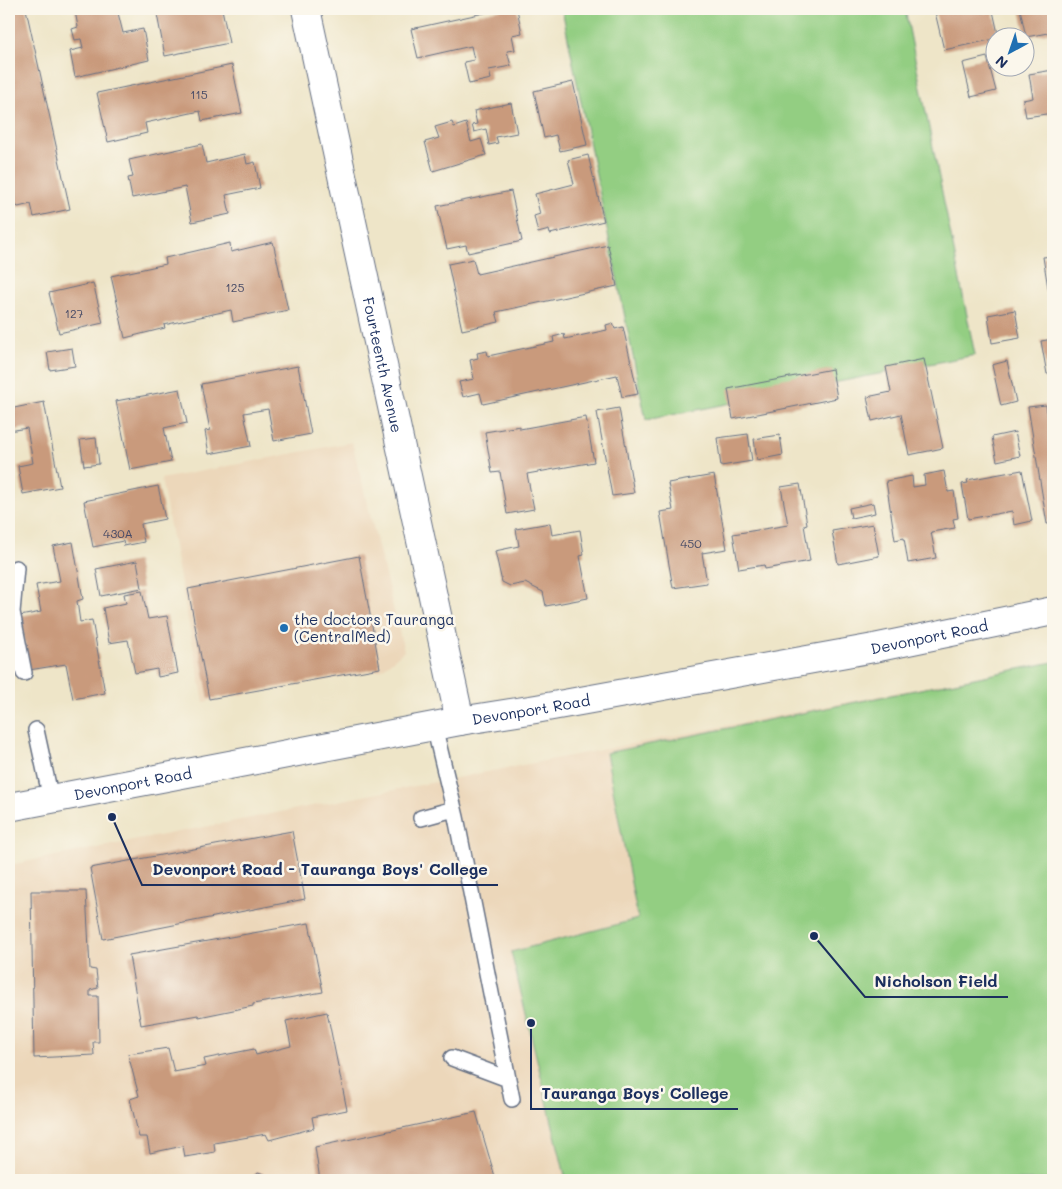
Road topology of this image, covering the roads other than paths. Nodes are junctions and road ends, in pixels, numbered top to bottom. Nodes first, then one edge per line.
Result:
1 (306, 9) edge
2 (16, 568) dead end
3 (1053, 611) edge
4 (24, 673) dead end
5 (447, 724) junction
6 (36, 730) dead end
7 (51, 799) junction
8 (9, 808) edge
9 (454, 809) junction
10 (421, 818) dead end
11 (452, 1058) dead end
12 (508, 1079) junction
13 (512, 1100) dead end

1 - 5 street, Fourteenth Avenue
2 - 4 lane
3 - 5 street, Devonport Road
5 - 7 street, Devonport Road
5 - 9 lane
6 - 7 lane
7 - 8 street, Devonport Road
9 - 10 lane
9 - 12 lane
11 - 12 lane
12 - 13 lane

